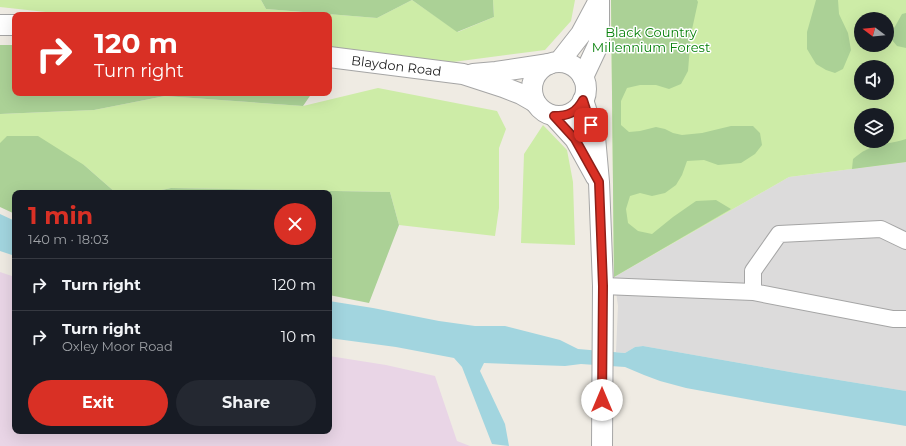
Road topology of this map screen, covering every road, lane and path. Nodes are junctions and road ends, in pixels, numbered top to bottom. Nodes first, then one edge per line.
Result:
1 (599, 0) edge
2 (0, 25) edge
3 (12, 25) edge
4 (332, 56) edge
5 (554, 63) junction
6 (463, 74) junction
7 (583, 77) junction
8 (583, 100) junction
9 (535, 102) junction
10 (554, 116) junction
11 (599, 182) junction
12 (906, 240) edge
13 (603, 286) junction
14 (753, 292) junction
15 (906, 319) edge
16 (602, 446) edge

1 - 5 street
1 - 7 street
2 - 3 street
4 - 6 street, Blaydon Road
5 - 6 street, Blaydon Road
5 - 7 street
5 - 9 street
6 - 9 street, Blaydon Road
7 - 8 street
8 - 10 street
8 - 11 street
9 - 10 street
10 - 11 street
11 - 13 street
12 - 14 street
13 - 14 street
13 - 16 street
14 - 15 street

